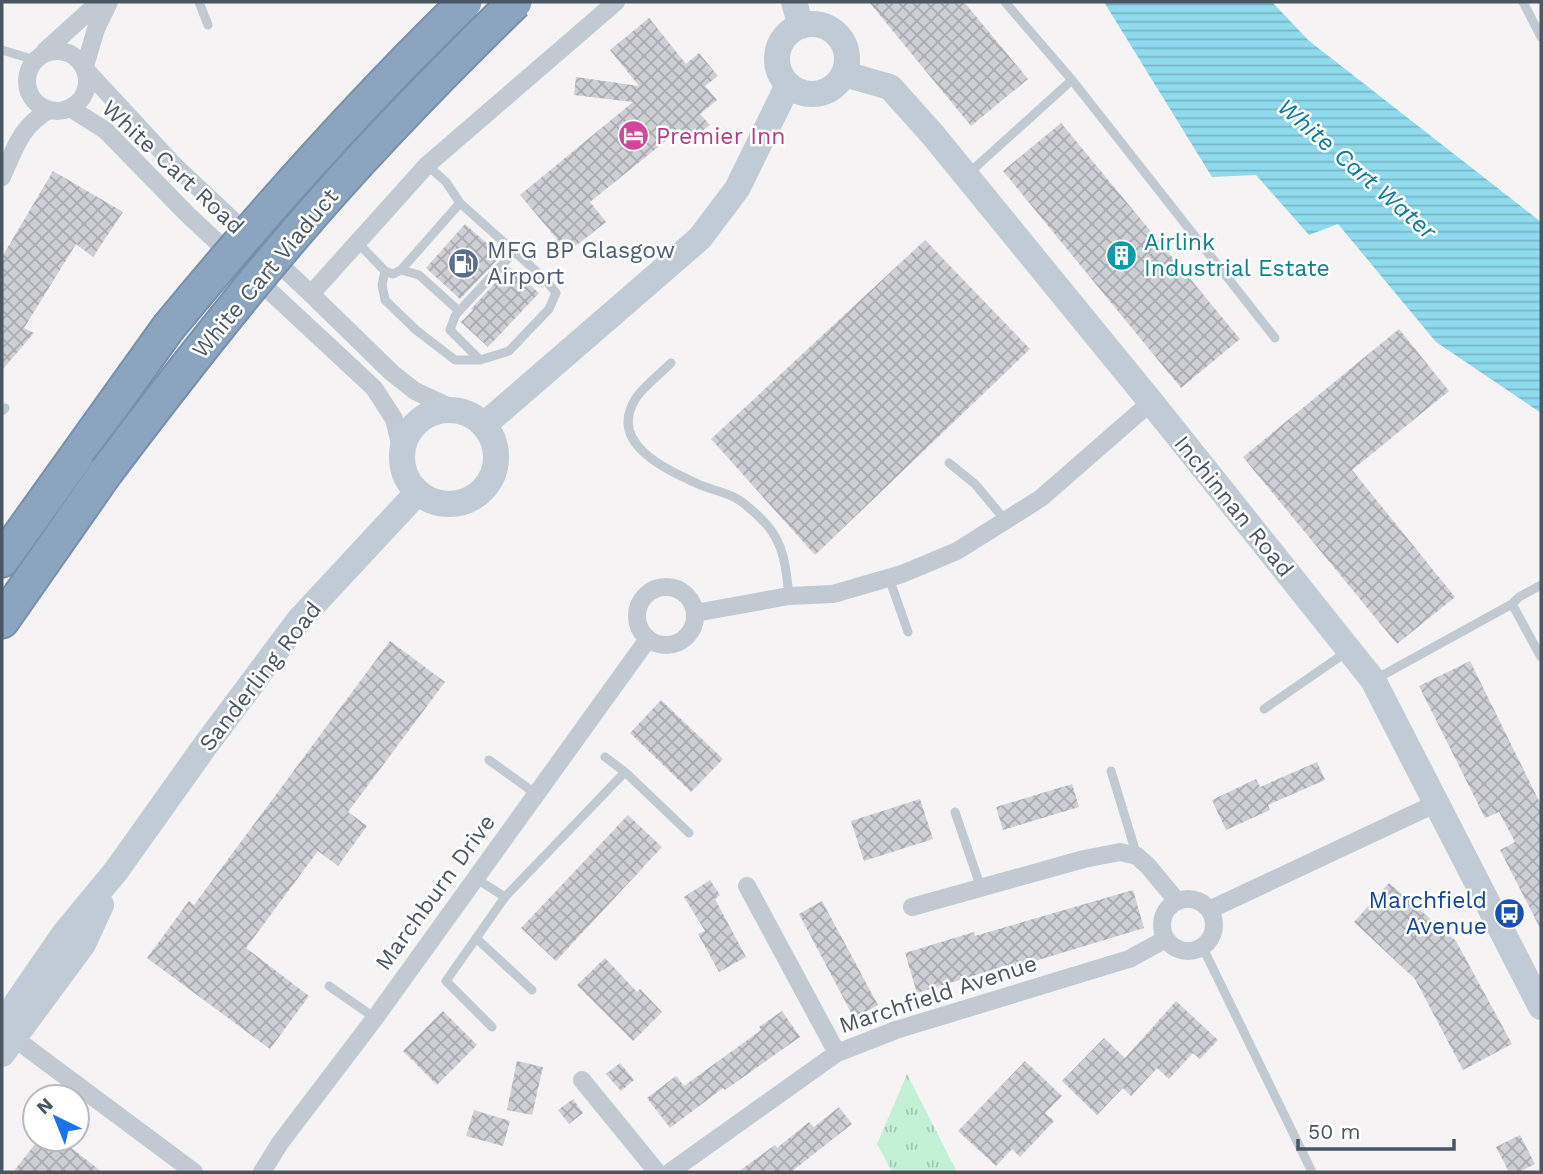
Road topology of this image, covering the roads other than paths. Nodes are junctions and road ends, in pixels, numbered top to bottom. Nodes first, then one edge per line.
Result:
1 (99, 2) edge
2 (109, 2) edge
3 (200, 2) edge
4 (465, 2) edge
5 (515, 2) edge
6 (616, 2) edge
7 (1005, 2) edge
8 (1522, 2) edge
9 (798, 14) edge
10 (208, 25) dead end
11 (1541, 37) edge
12 (2, 50) edge
13 (39, 57) junction
14 (86, 69) junction
15 (844, 74) junction
16 (1072, 80) junction
17 (788, 85) junction
18 (70, 108) junction
19 (49, 110) junction
20 (427, 165) junction
21 (966, 176) junction
22 (2, 177) edge
23 (460, 203) junction
24 (357, 242) junction
25 (514, 252) junction
26 (401, 270) junction
27 (385, 271) junction
28 (311, 294) junction
29 (457, 314) junction
30 (1275, 338) dead end
31 (480, 360) junction
32 (671, 363) dead end
33 (1151, 402) junction
34 (458, 411) junction
35 (484, 425) junction
36 (402, 452) junction
37 (949, 463) dead end
38 (418, 492) junction
39 (1005, 520) junction
40 (4, 543) edge
41 (889, 578) junction
42 (1541, 585) edge
43 (789, 596) junction
44 (1512, 604) junction
45 (695, 613) junction
46 (2, 621) edge
47 (908, 632) dead end
48 (648, 639) junction
49 (1350, 650) junction
50 (1541, 657) edge
51 (1373, 680) junction
52 (1264, 709) dead end
53 (605, 757) dead end
54 (489, 760) dead end
55 (1111, 771) dead end
56 (625, 772) junction
57 (536, 794) junction
58 (1437, 803) junction
59 (955, 812) dead end
60 (689, 834) dead end
61 (1137, 856) junction
62 (475, 878) junction
63 (747, 886) dead end
64 (981, 888) junction
65 (505, 897) junction
66 (1177, 901) junction
67 (912, 907) dead end
68 (1209, 910) junction
69 (476, 938) junction
70 (1166, 939) junction
71 (1202, 946) junction
72 (329, 986) dead end
73 (532, 990) dead end
74 (1541, 1007) edge
75 (375, 1018) junction
76 (492, 1027) dead end
77 (6, 1039) edge
78 (837, 1053) junction
79 (582, 1080) dead end
80 (194, 1172) edge
81 (262, 1172) edge
82 (657, 1172) edge
83 (670, 1172) edge
84 (1312, 1172) edge

1 - 13 street
2 - 14 street
3 - 10 lane
4 - 40 highway, White Cart Viaduct, bridge
5 - 46 highway, White Cart Viaduct, bridge
6 - 20 street
7 - 16 lane
8 - 11 lane
9 - 15 street
9 - 17 street
12 - 13 lane
13 - 14 street
13 - 19 street
14 - 18 street
14 - 28 street, White Cart Road
15 - 17 street
15 - 21 street, Inchinnan Road
16 - 21 lane
16 - 30 lane
17 - 35 street
18 - 19 street
18 - 36 street, White Cart Road
19 - 22 street
20 - 23 lane
20 - 24 street
21 - 33 street, Inchinnan Road
23 - 25 lane
23 - 26 lane
24 - 27 lane
24 - 28 street
25 - 29 lane
25 - 31 lane
26 - 27 lane
26 - 29 lane
27 - 31 lane
28 - 34 street, White Cart Road
29 - 31 lane
32 - 43 lane
33 - 39 street
33 - 49 street, Inchinnan Road
34 - 35 street
34 - 36 street
35 - 38 street
36 - 38 street
37 - 39 lane
38 - 77 street, Sanderling Road
39 - 41 street
41 - 43 street
41 - 47 lane
42 - 44 lane
43 - 45 street
44 - 50 lane
44 - 51 lane
45 - 48 street
45 - 48 street
48 - 57 street, Marchburn Drive
49 - 51 street, Inchinnan Road
49 - 52 lane
51 - 58 street, Inchinnan Road
53 - 56 lane
54 - 57 lane
55 - 61 lane
56 - 60 lane
56 - 65 lane
57 - 62 street, Marchburn Drive
58 - 68 street
58 - 74 street, Inchinnan Road
59 - 64 lane
61 - 64 street
61 - 66 street
62 - 65 lane
62 - 75 street, Marchburn Drive
63 - 78 street
64 - 67 street
65 - 69 lane
66 - 68 street
66 - 70 street
68 - 71 street
69 - 73 lane
69 - 76 lane
70 - 71 street
70 - 78 street, Marchfield Avenue
71 - 84 lane
72 - 75 lane
75 - 81 street, Marchburn Drive
77 - 80 street
78 - 83 street, Marchfield Avenue
79 - 82 street

